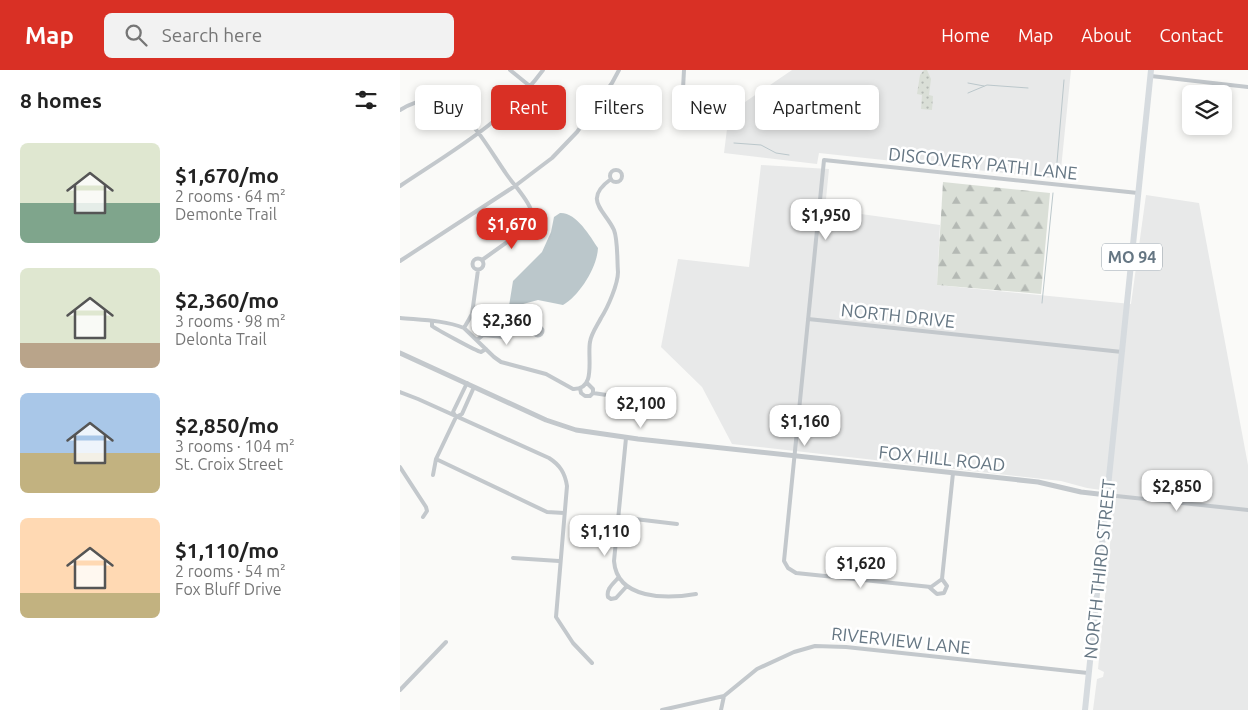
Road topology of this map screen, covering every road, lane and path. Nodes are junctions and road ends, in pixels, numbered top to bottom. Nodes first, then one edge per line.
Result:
1 (510, 70) edge
2 (543, 70) edge
3 (619, 70) edge
4 (684, 70) edge
5 (1151, 73) edge
6 (529, 85) edge
7 (532, 85) edge
8 (683, 85) edge
9 (1248, 87) edge
10 (400, 110) edge
11 (491, 124) edge
12 (478, 134) junction
13 (611, 179) dead end
14 (400, 186) edge
15 (515, 186) junction
16 (1138, 193) junction
17 (532, 210) dead end
18 (531, 225) dead end
19 (482, 260) junction
20 (400, 261) edge
21 (478, 270) junction
22 (400, 318) edge
23 (808, 319) junction
24 (432, 321) junction
25 (464, 328) junction
26 (533, 330) dead end
27 (477, 340) junction
28 (486, 349) junction
29 (1122, 352) junction
30 (400, 353) edge
31 (467, 383) junction
32 (587, 383) junction
33 (474, 387) junction
34 (580, 388) junction
35 (400, 392) edge
36 (593, 393) junction
37 (634, 399) dead end
38 (456, 416) junction
39 (626, 438) junction
40 (794, 456) junction
41 (436, 459) junction
42 (400, 467) edge
43 (954, 473) junction
44 (433, 475) dead end
45 (1107, 495) junction
46 (1248, 510) edge
47 (564, 513) junction
48 (423, 517) dead end
49 (618, 518) junction
50 (677, 524) dead end
51 (513, 558) dead end
52 (560, 561) junction
53 (618, 578) junction
54 (942, 580) junction
55 (626, 587) junction
56 (929, 587) junction
57 (696, 594) dead end
58 (446, 642) dead end
59 (592, 663) dead end
60 (1088, 673) junction
61 (400, 690) edge
62 (724, 696) junction
63 (662, 710) edge
64 (721, 710) edge
65 (1085, 710) edge

1 - 6 street
2 - 7 street
3 - 15 street
4 - 8 street
5 - 9 street
5 - 16 main road, NORTH THIRD STREET / MO 94
10 - 12 street
11 - 12 street
12 - 14 street
12 - 15 street
13 - 32 street
15 - 17 street
15 - 20 street
16 - 23 street, DISCOVERY PATH LANE
16 - 29 main road, NORTH THIRD STREET / MO 94
18 - 19 street
19 - 21 street
19 - 21 street
21 - 25 street
22 - 24 street
23 - 29 street, NORTH DRIVE
23 - 40 street
24 - 25 street
24 - 28 street
25 - 27 street
26 - 27 street
27 - 28 street
28 - 34 street
29 - 45 main road, NORTH THIRD STREET / MO 94
30 - 31 street, FOX HILL ROAD
31 - 33 street, FOX HILL ROAD
31 - 38 street
32 - 34 street
32 - 36 street
33 - 38 street
33 - 39 street, FOX HILL ROAD
34 - 36 street
35 - 38 street
36 - 37 street
38 - 41 street
38 - 47 street
39 - 40 street, FOX HILL ROAD
39 - 49 street
40 - 43 street, FOX HILL ROAD
40 - 56 street
41 - 44 street
41 - 47 street
42 - 48 street
43 - 45 street, FOX HILL ROAD
43 - 54 street
45 - 46 street
45 - 60 main road, NORTH THIRD STREET / MO 94
47 - 52 street
49 - 50 street
49 - 53 street
51 - 52 street
52 - 59 street
53 - 55 street
53 - 55 street
54 - 56 street
54 - 56 street
55 - 57 street
58 - 61 street
60 - 62 street, RIVERVIEW LANE
60 - 65 main road, NORTH THIRD STREET / MO 94
62 - 63 street, RIVERVIEW LANE
62 - 64 street

